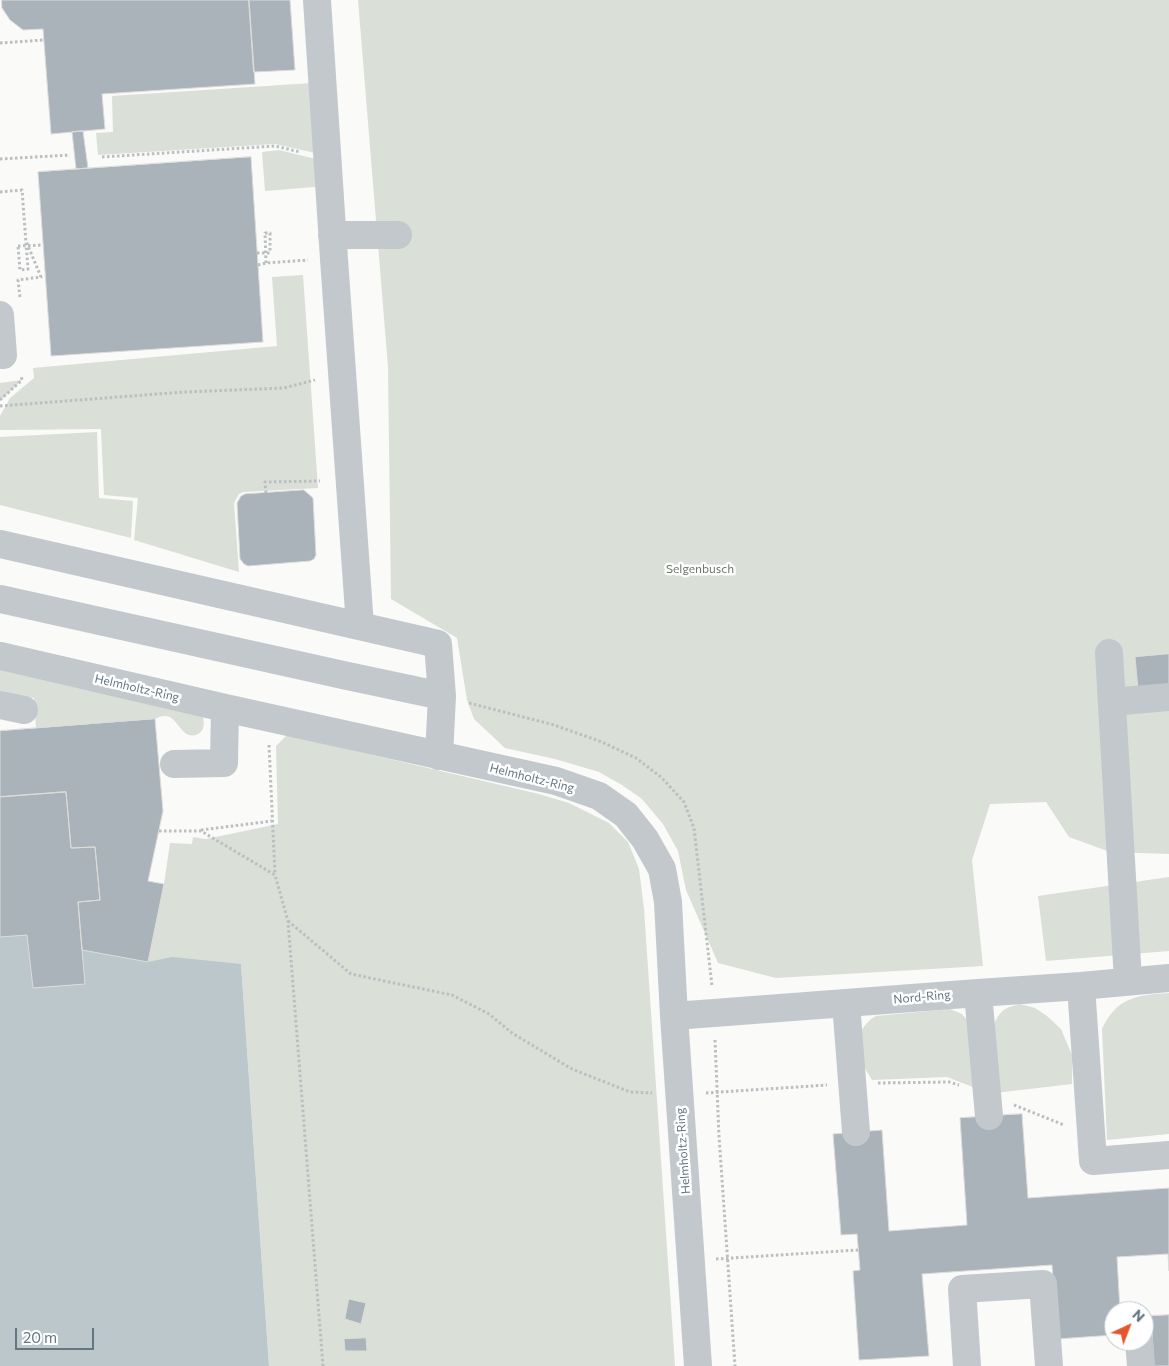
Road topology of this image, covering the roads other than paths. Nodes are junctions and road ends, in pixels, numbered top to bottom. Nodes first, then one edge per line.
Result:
1 (317, 0) edge
2 (398, 235) dead end
3 (333, 247) junction
4 (10, 306) edge
5 (3, 355) dead end
6 (0, 544) edge
7 (0, 599) edge
8 (360, 626) junction
9 (1109, 652) dead end
10 (0, 656) edge
11 (442, 696) junction
12 (1169, 697) edge
13 (1112, 702) junction
14 (225, 708) junction
15 (439, 756) junction
16 (174, 764) dead end
17 (1169, 978) edge
18 (1128, 981) junction
19 (1081, 986) junction
20 (978, 993) junction
21 (846, 1003) junction
22 (674, 1016) junction
23 (989, 1116) dead end
24 (856, 1132) dead end
25 (1169, 1155) edge
26 (1140, 1351) edge
27 (698, 1366) edge
28 (967, 1366) edge
29 (1048, 1366) edge
30 (1141, 1366) edge

1 - 3 street
2 - 3 street
3 - 8 street
4 - 5 street
6 - 8 street
7 - 11 street
8 - 11 street
9 - 13 street
10 - 14 street, Helmholtz-Ring
11 - 15 street
12 - 13 street
13 - 18 street
14 - 15 street, Helmholtz-Ring
14 - 16 street
15 - 22 street, Helmholtz-Ring
17 - 18 street, Nord-Ring
18 - 19 street, Nord-Ring
19 - 20 street, Nord-Ring
19 - 25 street
20 - 21 street, Nord-Ring
20 - 23 street
21 - 22 street, Nord-Ring
21 - 24 street
22 - 27 street, Helmholtz-Ring
26 - 30 street
28 - 29 street

